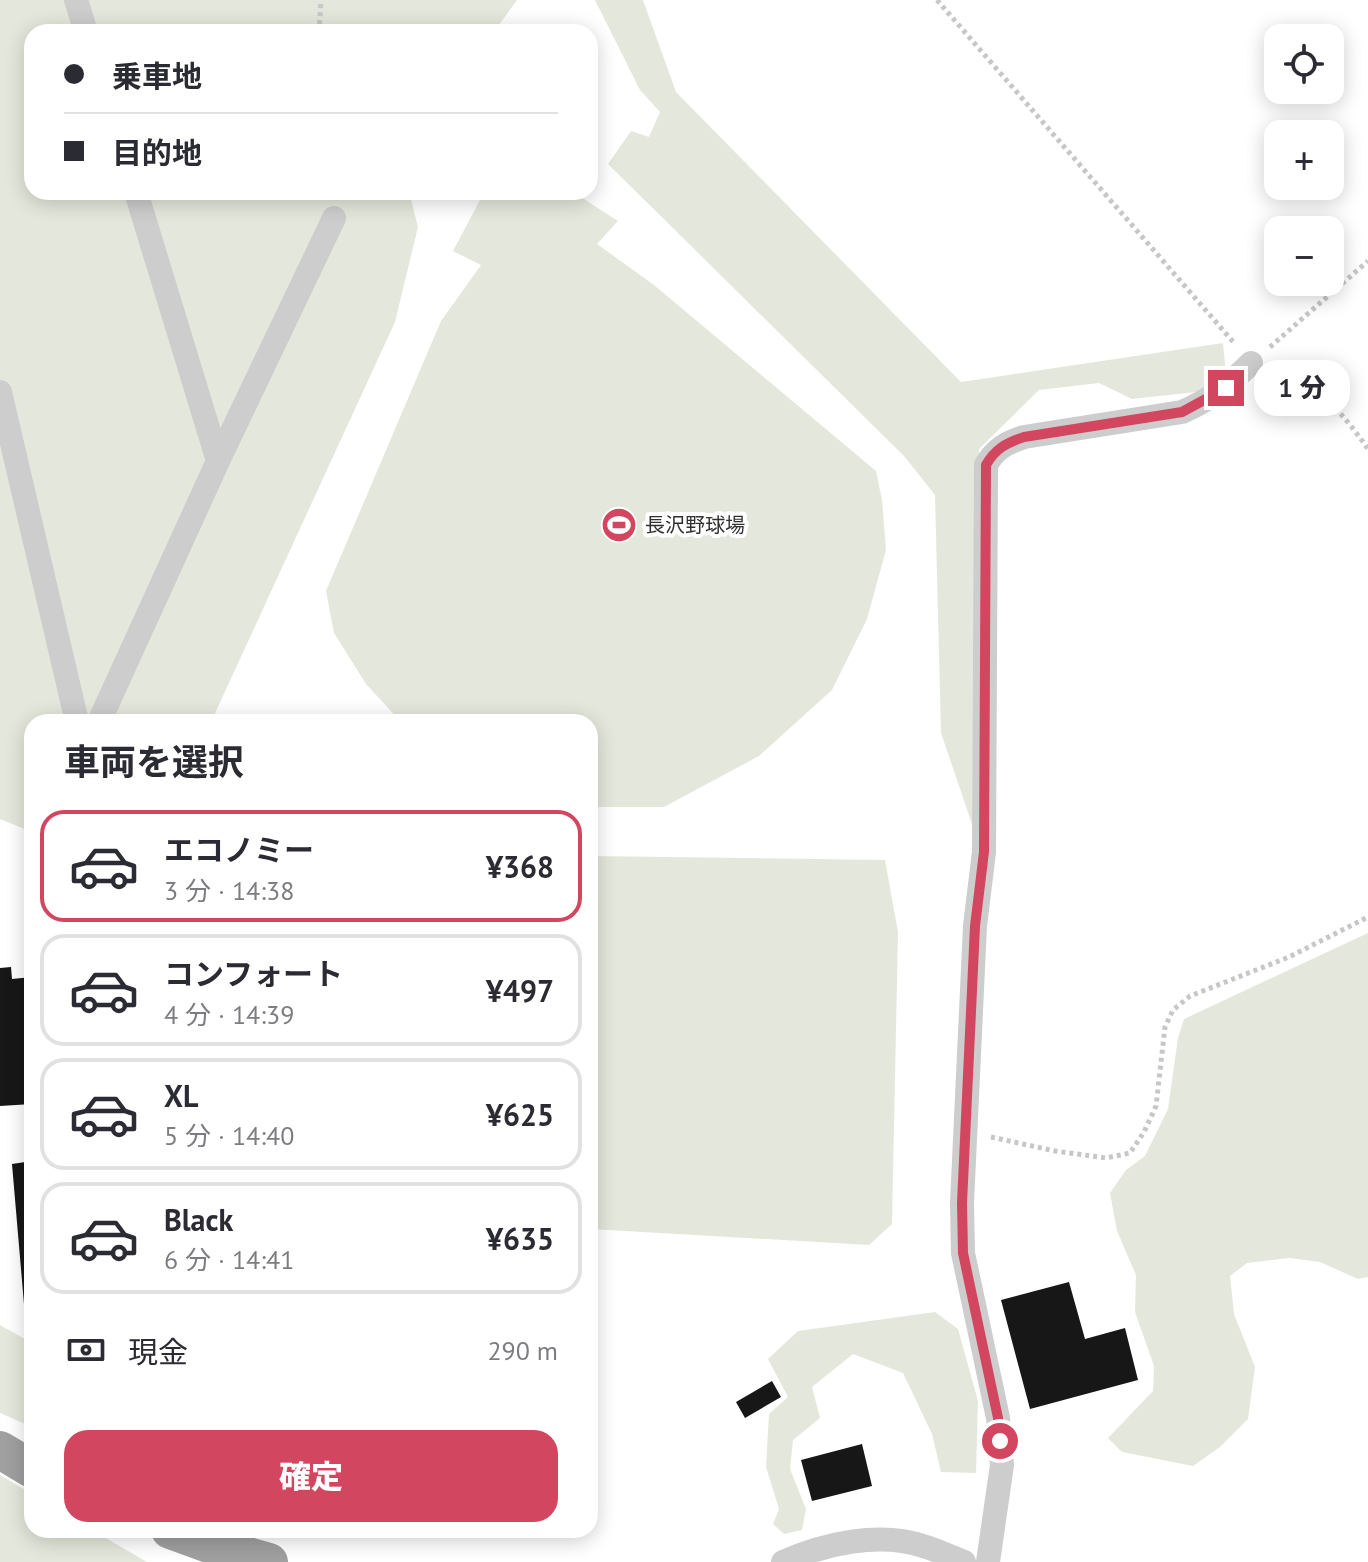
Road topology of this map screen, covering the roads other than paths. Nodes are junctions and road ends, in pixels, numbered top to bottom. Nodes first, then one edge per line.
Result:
1 (76, 0) edge
2 (84, 24) edge
3 (138, 200) edge
4 (334, 218) dead end
5 (1251, 363) road end
6 (0, 392) edge
7 (218, 461) junction
8 (75, 714) edge
9 (103, 714) edge
10 (0, 1450) edge
11 (24, 1464) edge
12 (195, 1538) edge
13 (269, 1562) edge
14 (783, 1562) edge
15 (964, 1562) edge
16 (988, 1562) edge

1 - 2 street
3 - 7 street
4 - 7 street
5 - 16 street
6 - 8 street
7 - 9 street
10 - 11 highway
12 - 13 highway
14 - 15 street

